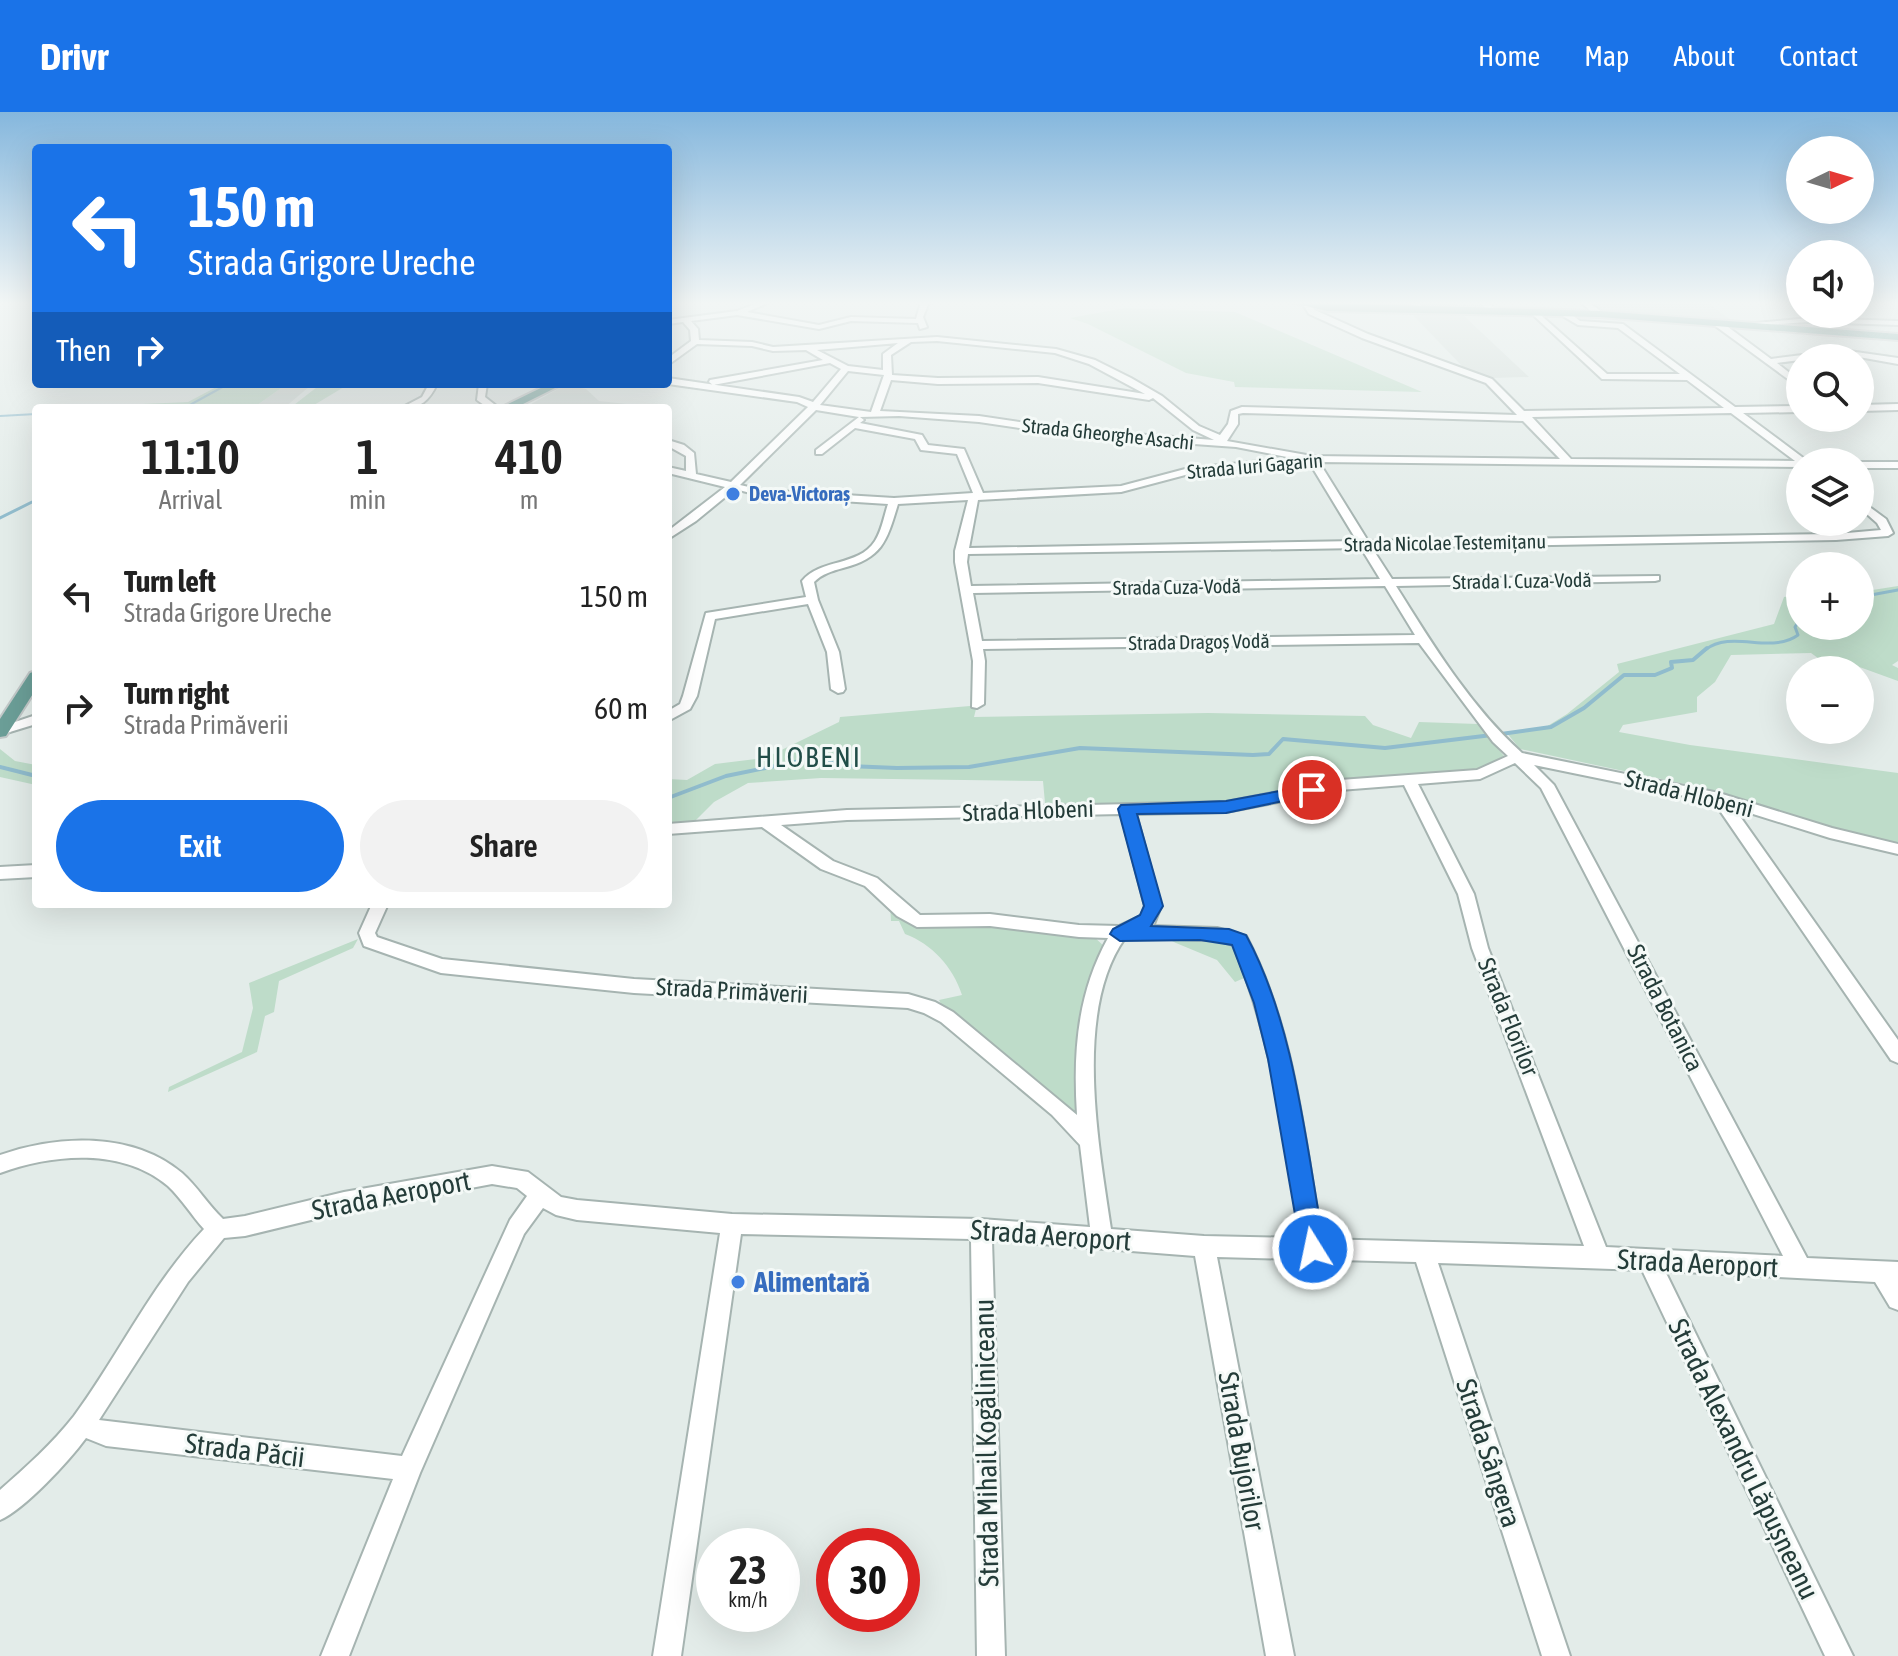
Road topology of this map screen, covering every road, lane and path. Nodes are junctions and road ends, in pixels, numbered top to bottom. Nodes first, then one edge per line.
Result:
1 (757, 374) edge
2 (841, 374) edge
3 (886, 374) edge
4 (899, 374) edge
5 (1114, 374) edge
6 (1470, 374) edge
7 (1602, 374) edge
8 (1684, 374) edge
9 (1688, 377) junction
10 (672, 381) edge
11 (703, 384) junction
12 (431, 388) edge
13 (482, 388) edge
14 (549, 388) edge
15 (1159, 398) junction
16 (415, 404) edge
17 (488, 404) edge
18 (515, 404) edge
19 (817, 406) junction
20 (1898, 407) edge
21 (1874, 408) edge
22 (1786, 409) edge
23 (1733, 410) junction
24 (875, 413) junction
25 (862, 415) junction
26 (1526, 416) junction
27 (854, 425) junction
28 (1222, 439) junction
29 (672, 444) edge
30 (1236, 444) junction
31 (1786, 451) edge
32 (819, 452) dead end
33 (1312, 459) junction
34 (1569, 462) junction
35 (1786, 463) edge
36 (1874, 465) edge
37 (1898, 465) edge
38 (672, 471) edge
39 (691, 476) junction
40 (731, 485) junction
41 (977, 496) junction
42 (894, 501) junction
43 (1874, 514) edge
44 (672, 533) edge
45 (1874, 534) edge
46 (1849, 536) edge
47 (1367, 544) junction
48 (961, 551) junction
49 (1655, 578) dead end
50 (1388, 582) junction
51 (965, 590) junction
52 (812, 600) junction
53 (1421, 639) junction
54 (977, 645) junction
55 (32, 682) edge
56 (838, 689) dead end
57 (977, 704) dead end
58 (672, 714) edge
59 (32, 720) edge
60 (0, 732) edge
61 (1517, 757) junction
62 (1409, 780) junction
63 (1719, 798) junction
64 (1127, 809) junction
65 (767, 823) junction
66 (672, 829) edge
67 (1898, 849) edge
68 (32, 871) edge
69 (0, 873) edge
70 (378, 908) edge
71 (1120, 934) junction
72 (1898, 1055) edge
73 (1089, 1141) junction
74 (0, 1164) edge
75 (541, 1194) junction
76 (732, 1224) junction
77 (219, 1229) junction
78 (981, 1229) junction
79 (1102, 1238) junction
80 (1204, 1246) junction
81 (1313, 1249) junction
82 (1423, 1251) junction
83 (1599, 1257) junction
84 (1649, 1261) junction
85 (1801, 1269) junction
86 (1890, 1272) edge
87 (1898, 1299) edge
88 (82, 1425) junction
89 (409, 1469) junction
90 (0, 1507) edge
91 (335, 1656) edge
92 (667, 1656) edge
93 (991, 1656) edge
94 (1280, 1656) edge
95 (1556, 1656) edge
96 (1839, 1656) edge

1 - 11 street
2 - 19 street
3 - 24 street
4 - 15 street
5 - 15 street
6 - 26 street
7 - 9 street
8 - 9 street
9 - 23 street
10 - 11 street, Strada Gheorghe Asachi
11 - 19 street, Strada Gheorghe Asachi
12 - 16 street
13 - 17 street
14 - 18 main road
15 - 28 street
19 - 25 street, Strada Gheorghe Asachi
19 - 40 street
20 - 21 street
22 - 23 street
23 - 26 street
23 - 31 street
24 - 25 street, Strada Gheorghe Asachi
24 - 30 street, Strada Gheorghe Asachi
25 - 27 street
26 - 28 street
26 - 34 street
27 - 32 street
27 - 41 street
28 - 30 street
29 - 39 street
30 - 33 street, Strada Gheorghe Asachi
33 - 34 street, Strada Iuri Gagarin
33 - 41 street, Strada Iuri Gagarin
33 - 47 street, Strada Botanica
34 - 35 street, Strada Iuri Gagarin
36 - 37 street
38 - 39 street, Strada Iuri Gagarin
39 - 40 street, Strada Iuri Gagarin
40 - 42 street, Strada Iuri Gagarin
40 - 44 street
41 - 42 street, Strada Iuri Gagarin
41 - 48 street
42 - 52 street
43 - 45 street, Strada Nicolae Testemițanu
46 - 47 street, Strada Nicolae Testemițanu
47 - 48 street, Strada Nicolae Testemițanu
47 - 50 street, Strada Botanica
48 - 51 street
49 - 50 street, Strada I. Cuza-Vodă
50 - 51 street, Strada Cuza-Vodă
50 - 53 street, Strada Botanica
51 - 54 street
52 - 56 street
52 - 58 street
53 - 54 street, Strada Dragoș Vodă
53 - 61 street, Strada Botanica
54 - 57 street
55 - 60 main road
59 - 60 street
61 - 62 street, Strada Hlobeni
61 - 63 street, Strada Hlobeni
61 - 85 street, Strada Botanica
62 - 64 street, Strada Hlobeni
62 - 83 street, Strada Florilor
63 - 67 street, Strada Hlobeni
63 - 72 street
64 - 65 street, Strada Hlobeni
64 - 71 street
65 - 66 street, Strada Hlobeni
65 - 71 street
68 - 69 street
70 - 73 street, Strada Primăverii
71 - 73 street
71 - 81 street
73 - 79 street
74 - 77 street
75 - 76 street, Strada Aeroport
75 - 77 street, Strada Aeroport
75 - 89 street
76 - 78 street, Strada Aeroport
76 - 92 street
77 - 88 street
78 - 79 street, Strada Aeroport
78 - 93 street, Strada Mihail Kogăliniceanu
79 - 80 street, Strada Aeroport
80 - 81 street, Strada Aeroport
80 - 94 street, Strada Bujorilor
81 - 82 street, Strada Aeroport
82 - 83 street, Strada Aeroport
82 - 95 street, Strada Sângera
83 - 84 street, Strada Aeroport
84 - 85 street, Strada Aeroport
84 - 96 street, Strada Alexandru Lăpușneanu
85 - 86 street, Strada Aeroport
86 - 87 street
88 - 89 street, Strada Păcii
88 - 90 street
89 - 91 street

